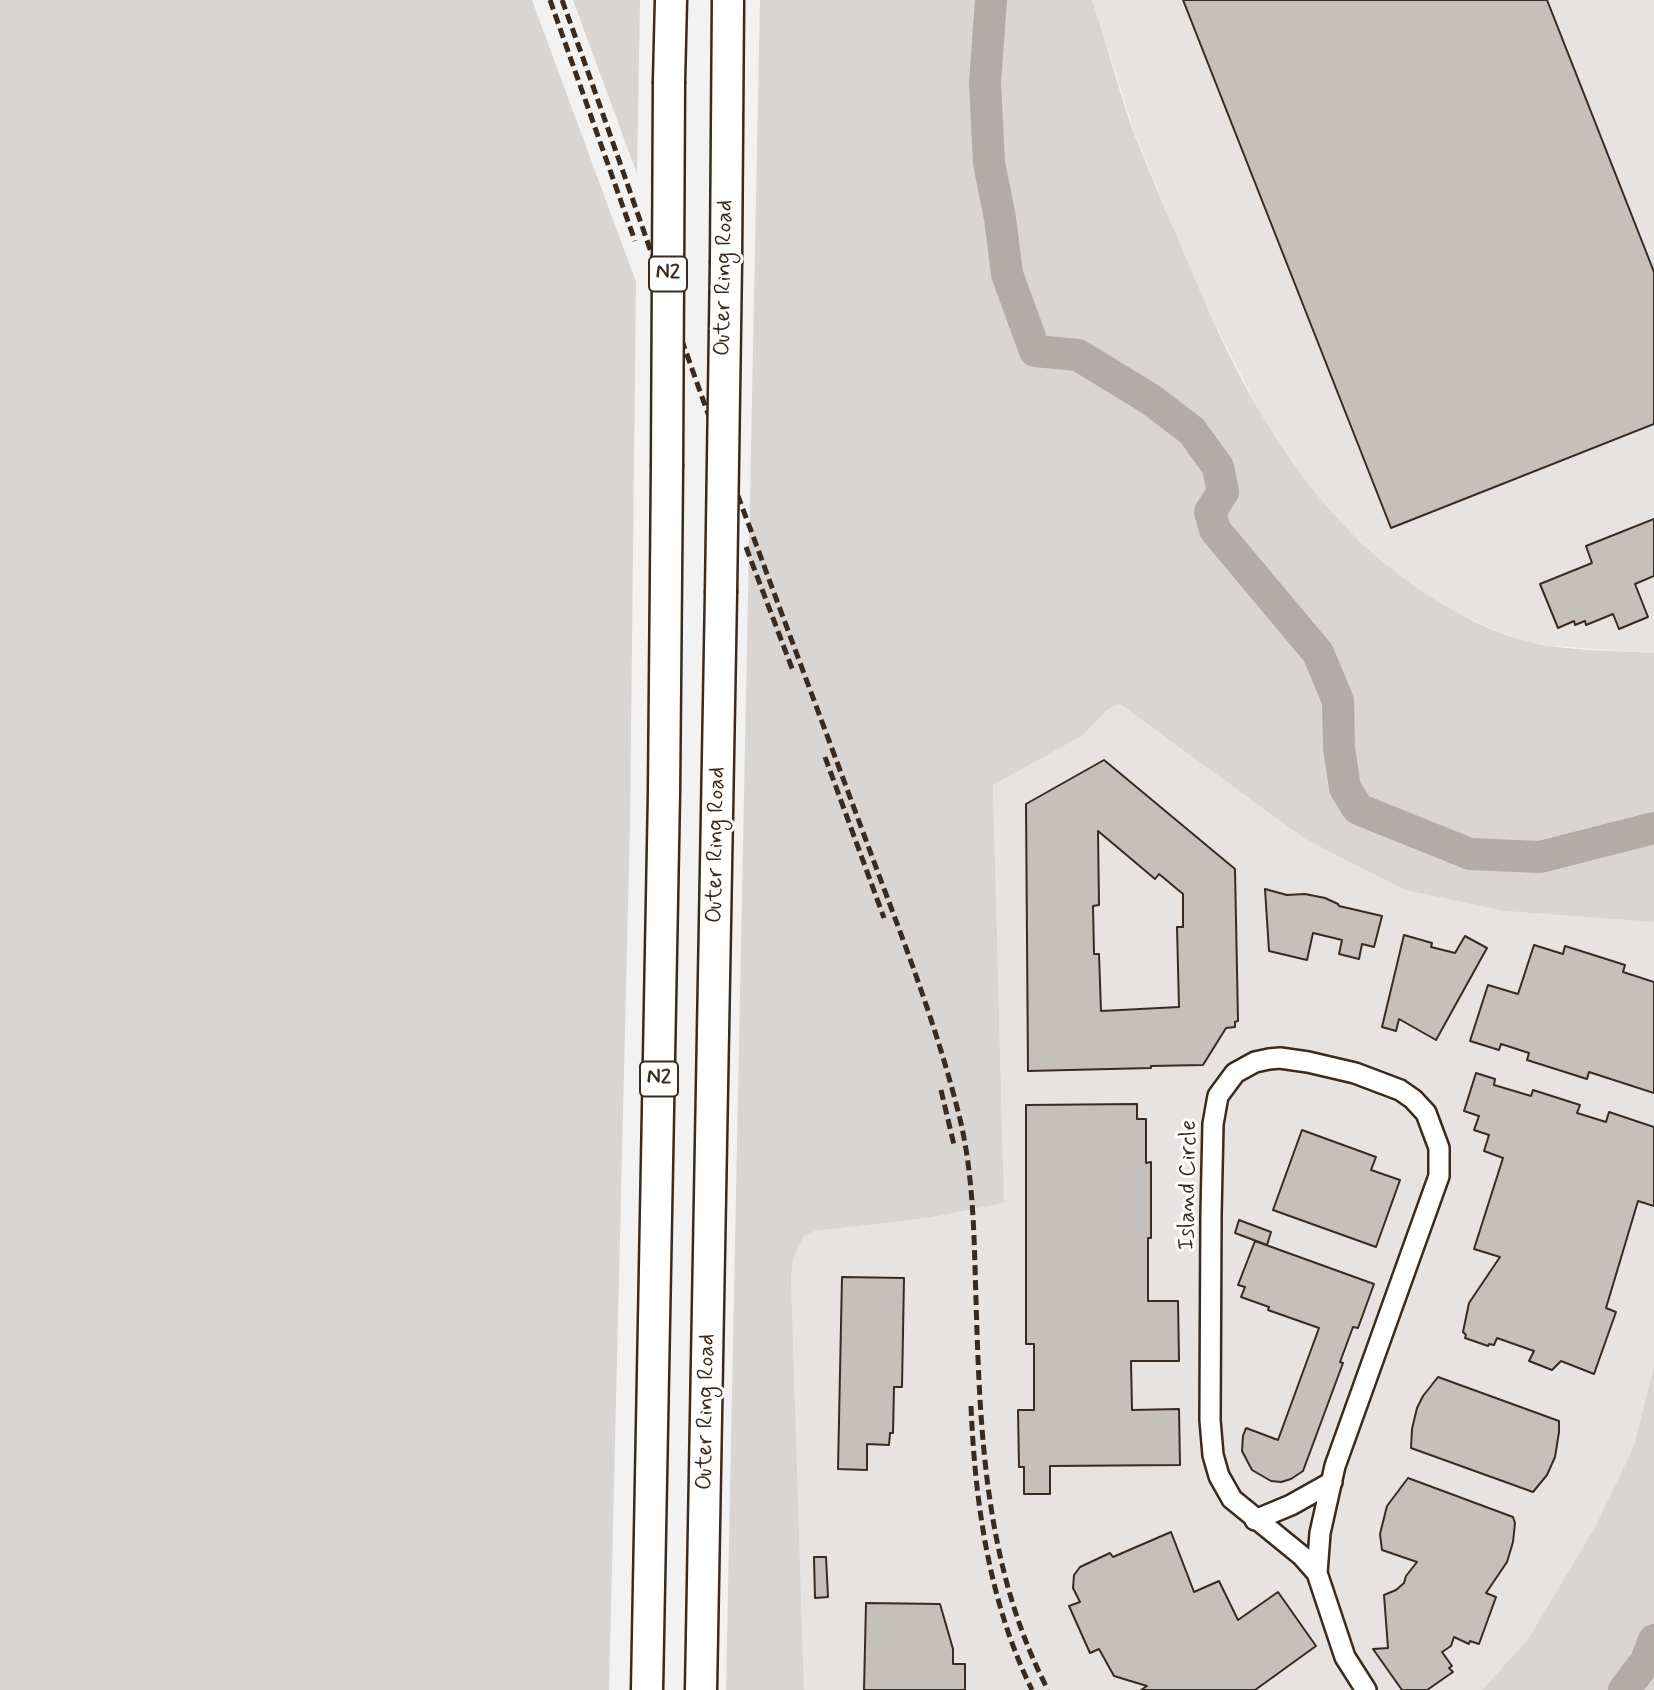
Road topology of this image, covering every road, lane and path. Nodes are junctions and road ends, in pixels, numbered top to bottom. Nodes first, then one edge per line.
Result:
1 (671, 0) edge
2 (728, 0) edge
3 (1332, 1482) junction
4 (1255, 1520) junction
5 (1317, 1573) junction
6 (648, 1690) edge
7 (701, 1690) edge
8 (1366, 1690) edge

1 - 6 highway, N2, bridge
2 - 7 highway, Outer Ring Road, bridge
3 - 4 street
3 - 4 street, Island Circle
3 - 5 street, Island Circle
4 - 5 street, Island Circle
5 - 8 street, Island Circle

